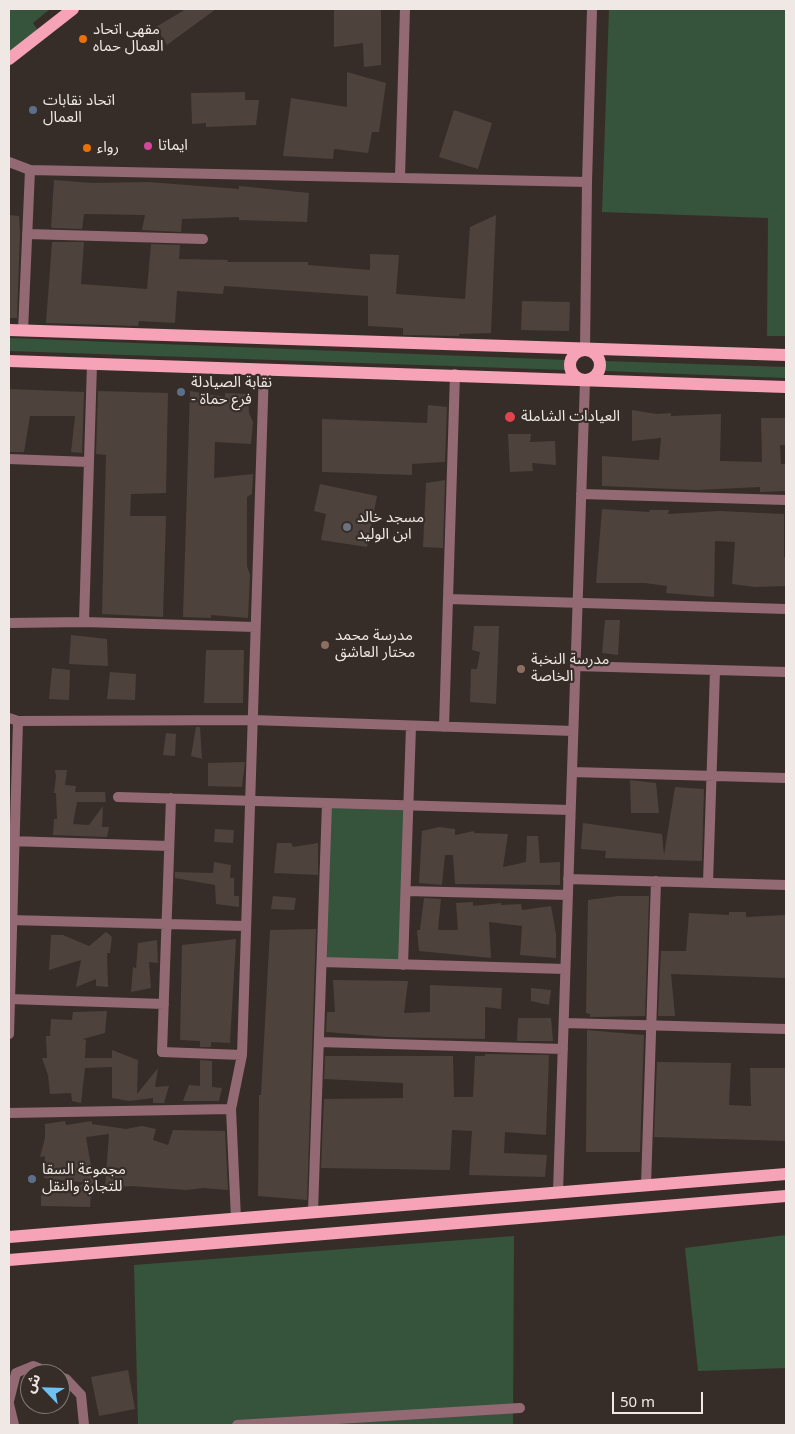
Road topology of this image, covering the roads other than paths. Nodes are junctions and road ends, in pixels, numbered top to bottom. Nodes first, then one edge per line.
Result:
1 (73, 9) edge
2 (405, 9) edge
3 (592, 9) edge
4 (9, 59) edge
5 (9, 162) edge
6 (30, 170) junction
7 (400, 177) junction
8 (586, 182) junction
9 (27, 234) junction
10 (202, 239) dead end
11 (9, 330) edge
12 (23, 332) junction
13 (585, 350) junction
14 (786, 356) edge
15 (9, 361) edge
16 (92, 364) junction
17 (264, 369) junction
18 (455, 374) junction
19 (585, 381) junction
20 (786, 387) edge
21 (9, 460) edge
22 (89, 462) junction
23 (581, 494) junction
24 (786, 500) edge
25 (448, 599) junction
26 (577, 602) junction
27 (786, 609) edge
28 (84, 622) junction
29 (9, 623) edge
30 (255, 627) junction
31 (575, 666) junction
32 (715, 670) junction
33 (786, 672) edge
34 (13, 719) edge
35 (252, 720) junction
36 (411, 726) junction
37 (444, 727) junction
38 (573, 731) junction
39 (572, 772) junction
40 (712, 776) junction
41 (786, 778) edge
42 (118, 797) dead end
43 (171, 798) junction
44 (250, 801) junction
45 (327, 803) junction
46 (408, 806) junction
47 (570, 810) junction
48 (12, 841) edge
49 (169, 846) junction
50 (568, 879) junction
51 (656, 881) junction
52 (708, 883) junction
53 (786, 885) edge
54 (406, 891) junction
55 (568, 896) junction
56 (11, 920) edge
57 (167, 924) junction
58 (246, 926) junction
59 (322, 962) junction
60 (403, 965) junction
61 (565, 969) junction
62 (9, 999) edge
63 (164, 1004) junction
64 (564, 1023) junction
65 (652, 1025) junction
66 (786, 1029) edge
67 (9, 1034) edge
68 (319, 1042) junction
69 (563, 1049) junction
70 (242, 1055) junction
71 (231, 1109) junction
72 (9, 1113) edge
73 (786, 1174) edge
74 (646, 1185) junction
75 (558, 1192) junction
76 (786, 1196) edge
77 (314, 1212) junction
78 (236, 1219) junction
79 (9, 1237) edge
80 (9, 1260) edge
81 (20, 1371) edge
82 (70, 1383) edge
83 (9, 1403) edge
84 (520, 1408) dead end
85 (14, 1425) edge
86 (84, 1425) edge
87 (237, 1425) edge

1 - 4 main road
2 - 7 street
3 - 8 street
5 - 6 street
6 - 7 street
6 - 9 street
7 - 8 street
8 - 13 street
9 - 10 street
9 - 12 street
11 - 12 main road
12 - 13 main road
13 - 14 main road
13 - 19 main road
13 - 19 main road
15 - 16 main road
16 - 17 main road
16 - 22 street
17 - 18 main road
17 - 30 street
18 - 19 main road
18 - 25 street
19 - 20 main road
19 - 23 street
21 - 22 street
22 - 28 street
23 - 24 street
23 - 26 street
25 - 26 street
25 - 37 street
26 - 27 street
26 - 31 street
28 - 29 street
28 - 30 street
30 - 35 street
31 - 32 street
31 - 38 street
32 - 33 street
32 - 40 street
34 - 35 street
34 - 48 street
35 - 36 street
35 - 44 street
36 - 37 street
36 - 46 street
37 - 38 street
38 - 39 street
39 - 40 street
39 - 47 street
40 - 41 street
40 - 52 street
42 - 43 street
43 - 44 street
43 - 49 street
44 - 45 street
44 - 58 street
45 - 46 street
45 - 59 street
46 - 47 street
46 - 54 street
47 - 50 street
48 - 49 street
48 - 56 street
49 - 57 street
50 - 51 street
50 - 55 street
51 - 52 street
51 - 65 street
52 - 53 street
54 - 55 street
54 - 60 street
55 - 61 street
56 - 57 street
56 - 62 street
57 - 58 street
57 - 63 street
58 - 70 street
59 - 60 street
59 - 68 street
60 - 61 street
61 - 64 street
62 - 63 street
62 - 67 street
63 - 70 street
64 - 65 street
64 - 69 street
65 - 66 street
65 - 74 street
68 - 69 street
68 - 77 street
69 - 75 street
70 - 71 street
71 - 72 street
71 - 78 street
73 - 74 main road
74 - 75 main road
75 - 77 main road
76 - 80 main road
77 - 78 main road
78 - 79 main road
81 - 83 street
82 - 86 street
83 - 85 street
84 - 87 street

